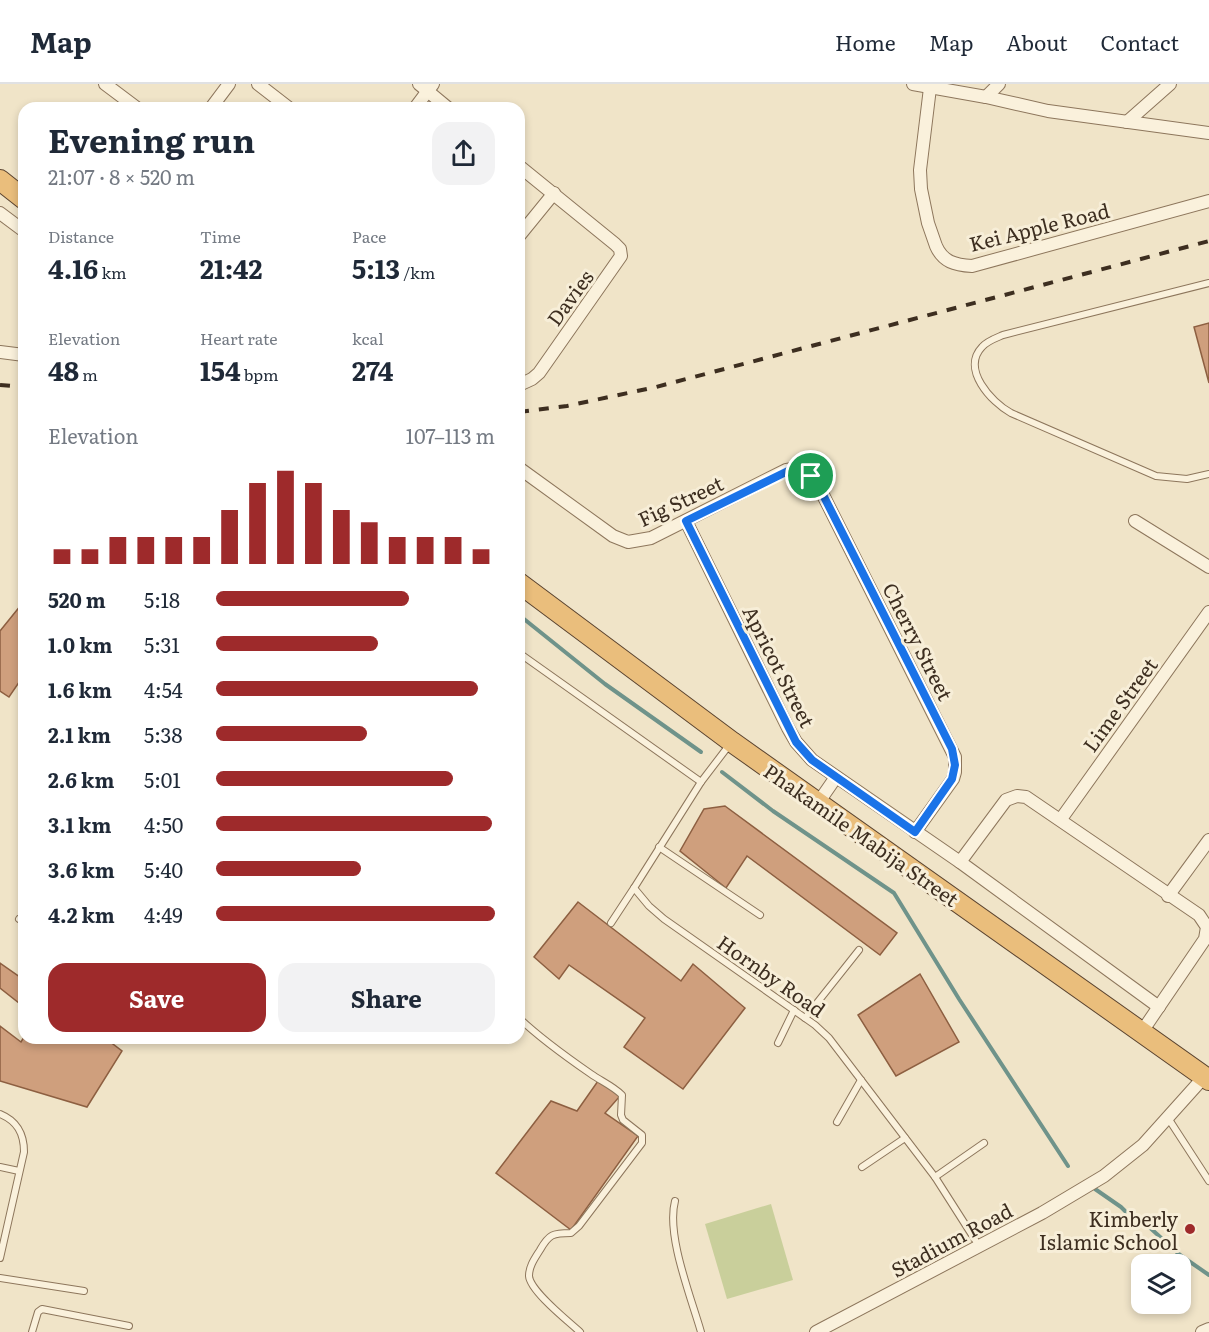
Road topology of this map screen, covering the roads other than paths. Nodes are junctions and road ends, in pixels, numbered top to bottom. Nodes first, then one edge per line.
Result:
1 (105, 84) edge
2 (229, 84) edge
3 (258, 84) edge
4 (913, 84) edge
5 (999, 84) edge
6 (1170, 84) edge
7 (427, 86) edge
8 (930, 88) junction
9 (986, 97) junction
10 (129, 102) edge
11 (216, 102) edge
12 (281, 102) edge
13 (418, 102) edge
14 (442, 102) edge
15 (1127, 122) junction
16 (1209, 133) edge
17 (525, 171) edge
18 (0, 180) edge
19 (554, 193) junction
20 (18, 194) edge
21 (1209, 201) edge
22 (0, 213) edge
23 (18, 226) edge
24 (525, 229) edge
25 (1209, 283) edge
26 (0, 352) edge
27 (18, 354) edge
28 (525, 382) edge
29 (803, 469) joint
30 (525, 472) edge
31 (1209, 474) edge
32 (1135, 520) dead end
33 (686, 521) junction
34 (1209, 567) edge
35 (525, 587) edge
36 (1209, 612) edge
37 (525, 657) edge
38 (732, 742) junction
39 (836, 777) junction
40 (701, 782) junction
41 (818, 803) junction
42 (1061, 819) junction
43 (915, 832) junction
44 (1209, 840) edge
45 (659, 848) junction
46 (960, 862) junction
47 (634, 888) junction
48 (1168, 896) junction
49 (760, 915) dead end
50 (611, 923) dead end
51 (859, 950) dead end
52 (1159, 1006) junction
53 (794, 1010) junction
54 (805, 1018) junction
55 (525, 1023) edge
56 (1141, 1033) junction
57 (778, 1043) dead end
58 (1206, 1079) edge
59 (861, 1080) junction
60 (0, 1114) edge
61 (1168, 1118) junction
62 (837, 1122) dead end
63 (905, 1137) junction
64 (984, 1143) dead end
65 (0, 1167) edge
66 (862, 1167) dead end
67 (19, 1171) junction
68 (935, 1177) junction
69 (1209, 1181) edge
70 (675, 1201) dead end
71 (979, 1246) junction
72 (0, 1258) edge
73 (0, 1278) edge
74 (84, 1291) dead end
75 (129, 1326) dead end
76 (1209, 1329) edge
77 (820, 1331) edge
78 (32, 1332) edge
79 (580, 1332) edge
80 (701, 1332) edge
81 (1202, 1332) edge

1 - 10 street
2 - 11 street
3 - 12 street
4 - 8 street
5 - 9 street
6 - 15 street
7 - 13 street
7 - 14 street
8 - 9 street
8 - 21 street, Kei Apple Road
9 - 15 street
15 - 16 street
17 - 19 street
18 - 20 highway
19 - 24 street
19 - 28 street, Davies
22 - 23 street
25 - 31 lane
26 - 27 street
29 - 33 street, Fig Street
29 - 43 street, Cherry Street
30 - 33 street, Fig Street
32 - 34 street
33 - 39 street, Apricot Street
35 - 38 highway, Phakamile Mabija Street
36 - 42 street, Lime Street
37 - 40 lane
38 - 40 lane
38 - 41 highway, Phakamile Mabija Street
39 - 41 street
39 - 43 street, Apricot Street
40 - 45 lane
41 - 56 highway, Phakamile Mabija Street
42 - 46 street
42 - 48 street
43 - 46 street, Apricot Street
44 - 48 street
45 - 47 lane
45 - 49 lane
46 - 52 street, Apricot Street
47 - 50 lane
47 - 53 lane, Hornby Road
48 - 52 street
51 - 54 lane
52 - 56 street
53 - 54 lane, Hornby Road
53 - 57 lane
54 - 59 lane, Hornby Road
55 - 79 lane
56 - 58 highway, Phakamile Mabija Street
58 - 61 street, Stadium Road
59 - 62 lane
59 - 63 lane, Hornby Road
60 - 67 lane
61 - 69 lane
61 - 71 street, Stadium Road
63 - 66 lane
63 - 68 lane, Hornby Road
64 - 68 lane
65 - 67 lane
67 - 72 lane
68 - 71 lane, Hornby Road
70 - 80 lane
71 - 77 street, Stadium Road
73 - 74 lane
75 - 78 lane
76 - 81 street

